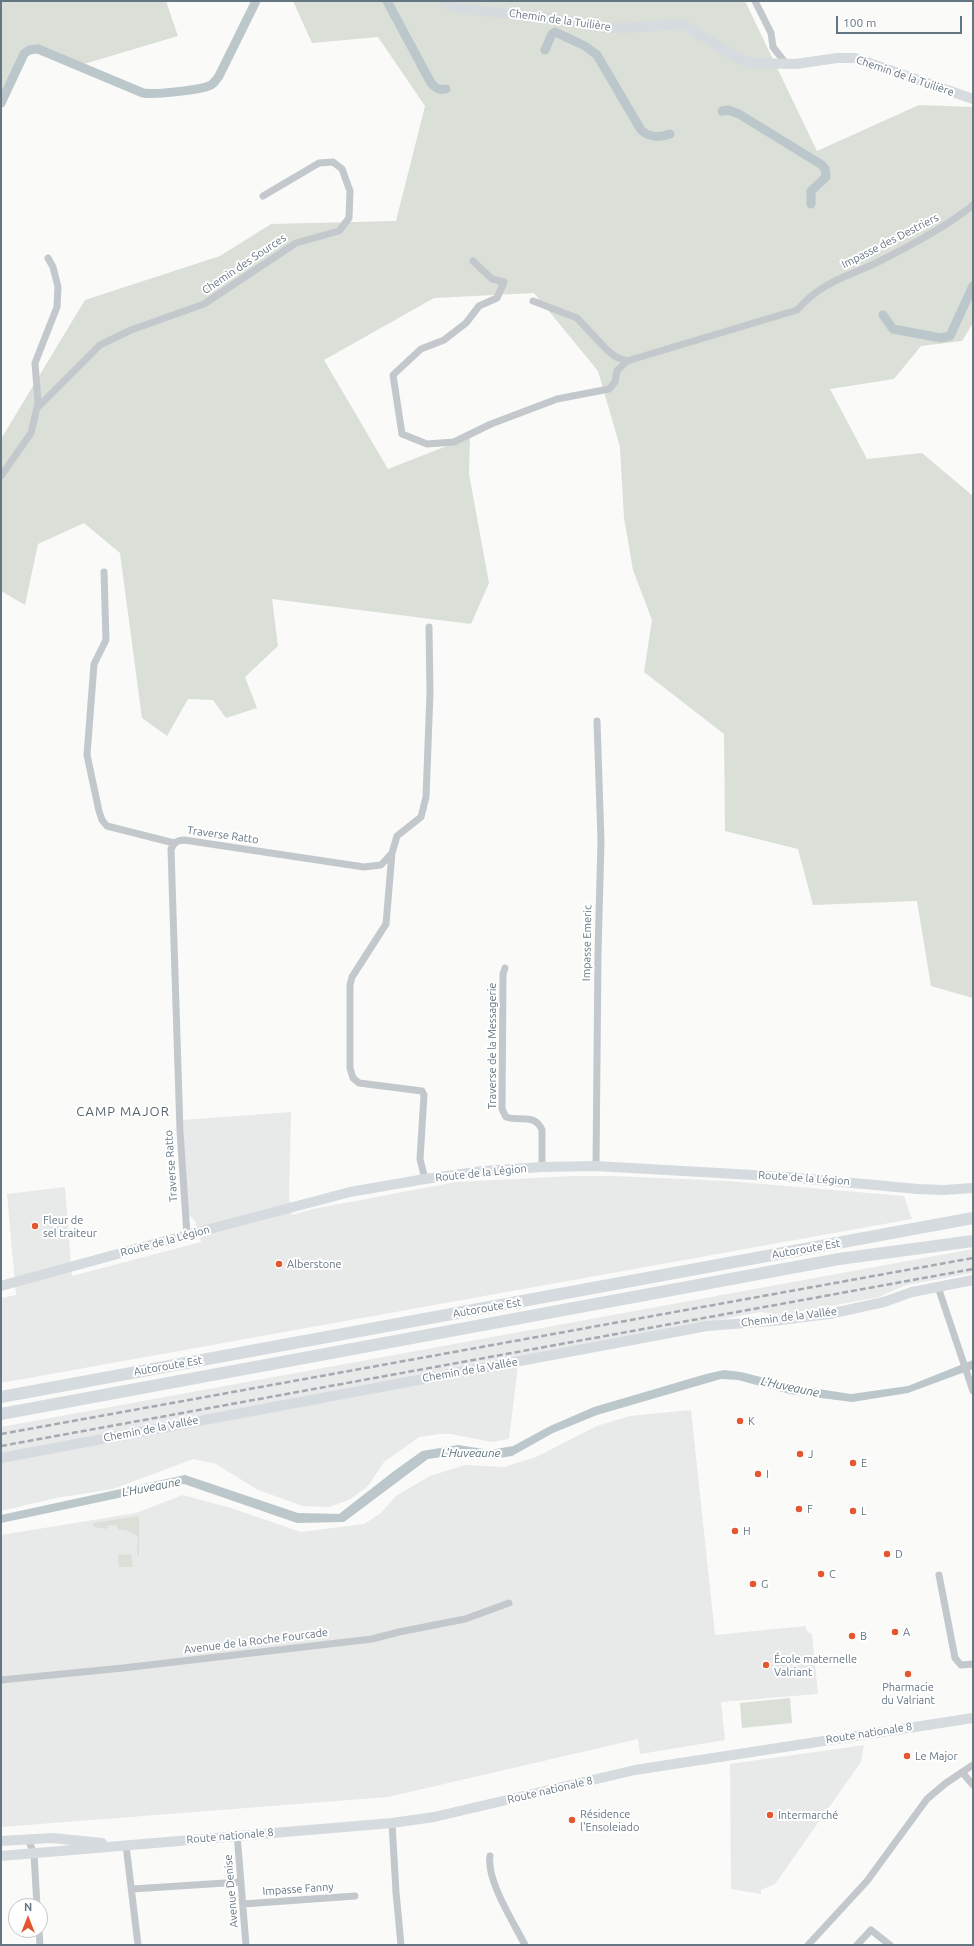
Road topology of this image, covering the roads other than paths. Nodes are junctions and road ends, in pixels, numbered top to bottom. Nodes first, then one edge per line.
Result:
1 (443, 1) edge
2 (754, 1) edge
3 (787, 65) junction
4 (973, 99) edge
5 (264, 196) dead end
6 (973, 205) edge
7 (48, 258) dead end
8 (473, 261) dead end
9 (533, 301) dead end
10 (627, 361) junction
11 (36, 408) junction
12 (1, 476) edge
13 (104, 572) dead end
14 (429, 627) dead end
15 (597, 721) dead end
16 (174, 843) junction
17 (392, 853) junction
18 (505, 968) dead end
19 (596, 1166) junction
20 (542, 1167) junction
21 (425, 1179) junction
22 (973, 1188) edge
23 (973, 1218) edge
24 (973, 1234) edge
25 (187, 1235) junction
26 (973, 1241) edge
27 (839, 1258) junction
28 (973, 1280) edge
29 (1, 1286) edge
30 (938, 1287) junction
31 (973, 1391) edge
32 (1, 1397) edge
33 (1, 1414) edge
34 (1, 1458) edge
35 (939, 1575) dead end
36 (509, 1603) dead end
37 (973, 1664) edge
38 (1, 1680) edge
39 (973, 1718) edge
40 (973, 1765) edge
41 (962, 1772) junction
42 (973, 1785) edge
43 (392, 1823) junction
44 (237, 1834) junction
45 (28, 1839) junction
46 (1, 1841) edge
47 (126, 1845) junction
48 (34, 1854) junction
49 (1, 1856) edge
50 (490, 1856) dead end
51 (241, 1882) junction
52 (132, 1890) junction
53 (355, 1896) dead end
54 (37, 1898) edge
55 (243, 1904) junction
56 (892, 1943) edge
57 (138, 1945) edge
58 (246, 1945) edge
59 (401, 1945) edge
60 (525, 1945) edge
61 (808, 1945) edge
62 (857, 1945) edge

1 - 3 main road, Chemin de la Tuilière
2 - 3 street
3 - 4 main road, Chemin de la Tuilière
5 - 11 street, Chemin des Sources
6 - 10 street, Impasse des Destriers
7 - 11 street
8 - 10 street
9 - 10 street
11 - 12 street
13 - 16 street
14 - 17 street
15 - 19 street, Impasse Emeric
16 - 17 street, Traverse Ratto
16 - 25 street, Traverse Ratto
17 - 21 street
18 - 20 street, Traverse de la Messagerie
19 - 20 main road, Route de la Légion
19 - 22 main road, Route de la Légion
20 - 21 main road, Route de la Légion
21 - 25 main road, Route de la Légion
23 - 32 highway, Autoroute Est
24 - 27 highway
25 - 29 main road, Route de la Légion
26 - 27 highway, Autoroute Est
27 - 33 highway, Autoroute Est
28 - 30 main road, Chemin de la Vallée
30 - 31 street
30 - 34 main road, Chemin de la Vallée
35 - 37 street
36 - 38 street, Avenue de la Roche Fourcade
39 - 43 main road, Route nationale 8
40 - 41 street
41 - 42 street
41 - 61 street
43 - 44 main road, Route nationale 8
43 - 59 street
44 - 47 main road, Route nationale 8
44 - 51 street, Avenue Denise
45 - 46 main road
45 - 47 main road
45 - 48 street
47 - 48 main road
47 - 52 street
48 - 49 main road
48 - 54 street
50 - 60 street
51 - 52 street
51 - 55 street, Avenue Denise
52 - 57 street
53 - 55 street, Impasse Fanny
55 - 58 street, Avenue Denise
56 - 62 street

